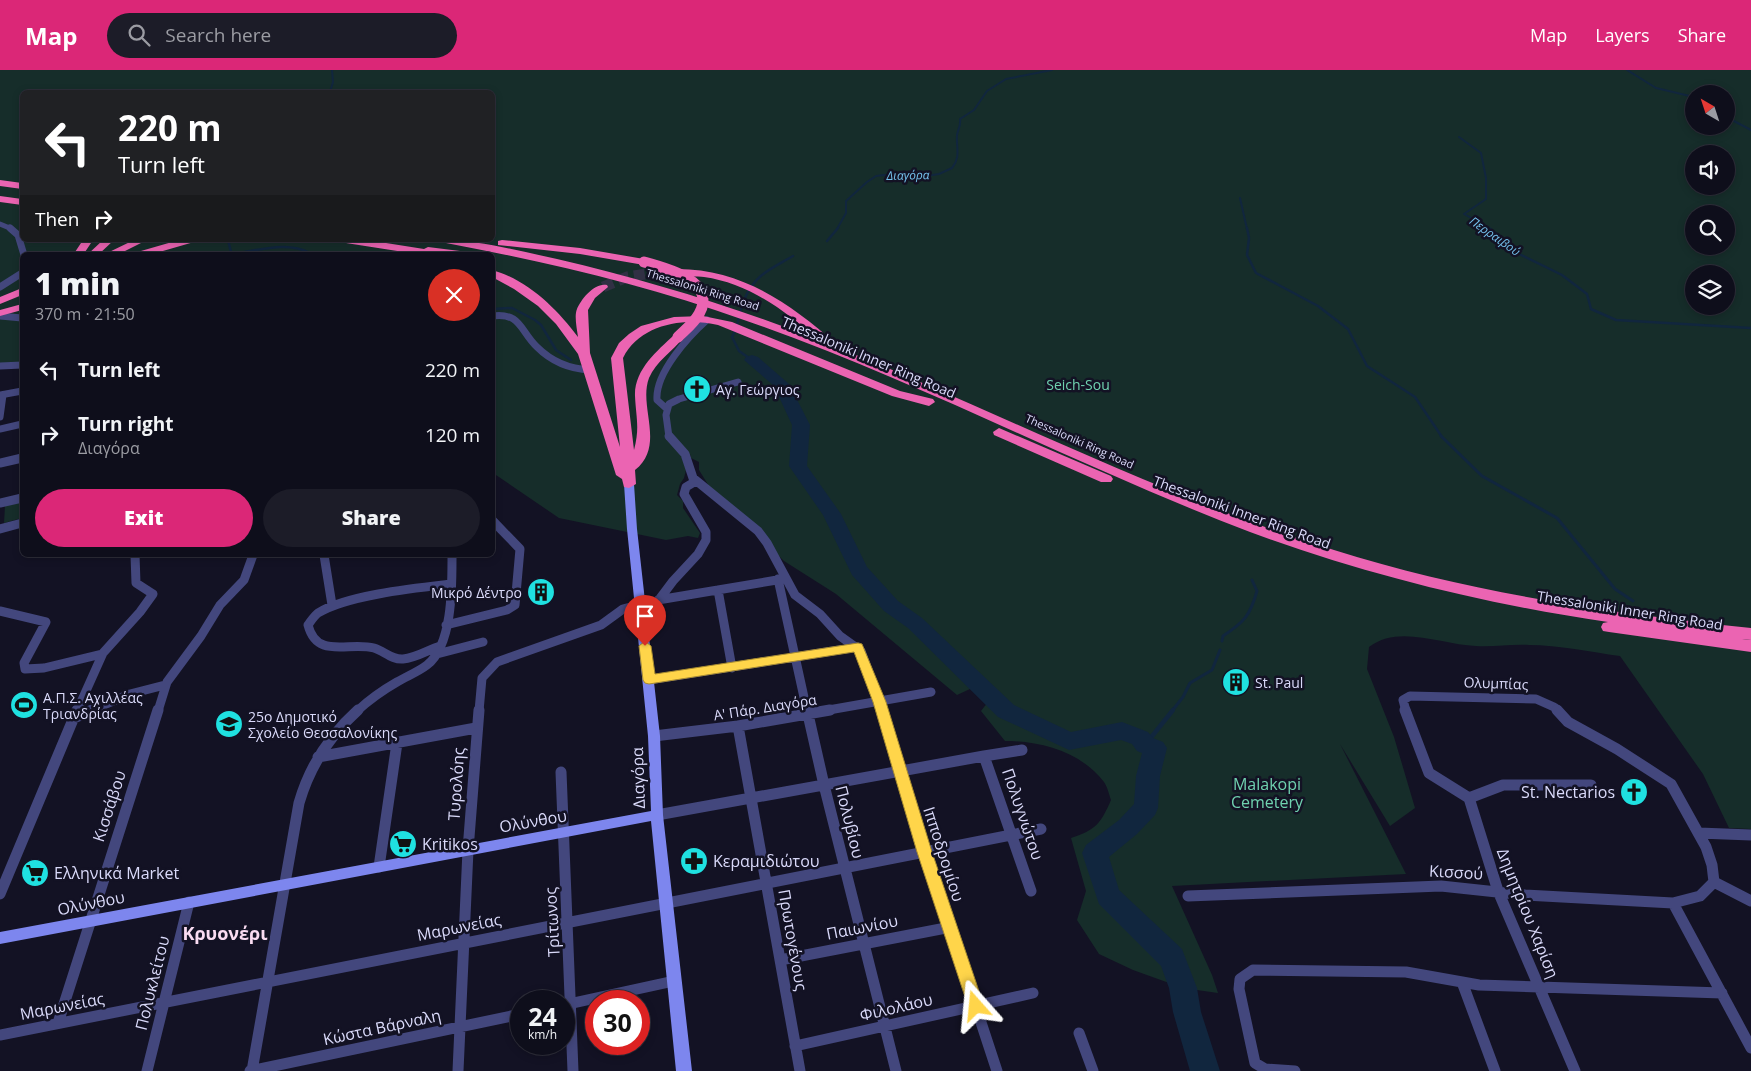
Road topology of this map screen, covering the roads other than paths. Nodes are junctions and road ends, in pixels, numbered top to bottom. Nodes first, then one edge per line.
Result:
1 (0, 183) edge
2 (20, 186) edge
3 (0, 191) edge
4 (20, 194) edge
5 (0, 199) edge
6 (20, 202) edge
7 (0, 224) edge
8 (20, 239) edge
9 (107, 242) edge
10 (137, 242) edge
11 (183, 242) edge
12 (360, 242) edge
13 (416, 242) edge
14 (456, 242) edge
15 (466, 244) junction
16 (416, 250) junction
17 (95, 252) edge
18 (115, 252) edge
19 (148, 252) edge
20 (425, 252) edge
21 (437, 252) edge
22 (472, 252) edge
23 (495, 258) edge
24 (20, 273) edge
25 (652, 273) tunnel mouth
26 (495, 274) edge
27 (0, 287) edge
28 (603, 287) tunnel mouth
29 (20, 293) edge
30 (20, 298) edge
31 (0, 301) edge
32 (20, 304) edge
33 (0, 305) edge
34 (20, 308) edge
35 (0, 313) edge
36 (495, 316) edge
37 (718, 317) junction
38 (20, 318) edge
39 (748, 325) junction
40 (584, 353) junction
41 (840, 353) junction
42 (20, 365) edge
43 (0, 366) edge
44 (590, 370) junction
45 (738, 382) dead end
46 (20, 390) edge
47 (2, 395) edge
48 (667, 409) junction
49 (0, 418) edge
50 (20, 424) edge
51 (0, 429) edge
52 (20, 458) edge
53 (0, 463) edge
54 (629, 468) junction
55 (696, 481) junction
56 (629, 484) junction
57 (20, 498) edge
58 (0, 503) edge
59 (495, 523) edge
60 (20, 524) edge
61 (0, 529) edge
62 (136, 557) edge
63 (252, 557) edge
64 (324, 557) edge
65 (452, 557) edge
66 (782, 579) junction
67 (450, 584) junction
68 (718, 590) junction
69 (658, 600) junction
70 (641, 604) junction
71 (332, 606) junction
72 (0, 611) edge
73 (643, 621) junction
74 (446, 625) junction
75 (1751, 634) edge
76 (483, 642) dead end
77 (1751, 646) edge
78 (858, 647) junction
79 (439, 650) junction
80 (102, 654) junction
81 (796, 658) junction
82 (732, 668) junction
83 (649, 680) junction
84 (165, 685) junction
85 (932, 692) dead end
86 (880, 702) junction
87 (808, 714) junction
88 (74, 718) junction
89 (738, 726) junction
90 (476, 728) junction
91 (654, 736) junction
92 (397, 744) junction
93 (1022, 750) dead end
94 (984, 756) junction
95 (318, 757) junction
96 (901, 771) junction
97 (561, 772) dead end
98 (824, 785) junction
99 (1591, 785) dead end
100 (751, 798) junction
101 (1469, 798) junction
102 (657, 815) junction
103 (1041, 829) dead end
104 (564, 833) junction
105 (1699, 833) junction
106 (1012, 834) junction
107 (1751, 835) edge
108 (468, 850) junction
109 (925, 852) junction
110 (380, 867) junction
111 (845, 868) junction
112 (1714, 882) junction
113 (766, 883) junction
114 (285, 885) junction
115 (1032, 891) dead end
116 (1498, 891) junction
117 (0, 894) edge
118 (1188, 896) dead end
119 (1751, 901) edge
120 (189, 902) junction
121 (666, 903) junction
122 (1673, 903) junction
123 (90, 921) junction
124 (568, 922) junction
125 (951, 927) junction
126 (0, 938) edge
127 (464, 943) junction
128 (864, 944) junction
129 (780, 960) junction
130 (674, 981) junction
131 (270, 982) junction
132 (1462, 982) junction
133 (1540, 988) junction
134 (568, 990) edge
135 (1033, 993) dead end
136 (1722, 993) junction
137 (164, 1002) junction
138 (575, 1002) edge
139 (976, 1006) junction
140 (510, 1016) edge
141 (58, 1023) junction
142 (885, 1026) junction
143 (460, 1027) junction
144 (1079, 1033) dead end
145 (0, 1035) edge
146 (795, 1046) junction
147 (1751, 1048) edge
148 (572, 1055) edge
149 (147, 1071) edge
150 (252, 1071) edge
151 (458, 1071) edge
152 (573, 1071) edge
153 (684, 1071) edge
154 (800, 1071) edge
155 (896, 1071) edge
156 (997, 1071) edge
157 (1093, 1071) edge
158 (1295, 1071) edge
159 (1495, 1071) edge
160 (1575, 1071) edge

1 - 2 highway
3 - 4 highway
5 - 6 highway
7 - 8 street
9 - 17 highway
10 - 18 highway
11 - 19 highway
12 - 16 highway
13 - 22 highway
14 - 15 highway, Thessaloniki Ring Road
15 - 37 highway, Thessaloniki Ring Road
15 - 54 highway, bridge
16 - 20 highway
16 - 21 highway
23 - 37 highway, Thessaloniki Ring Road
24 - 27 street
25 - 41 highway
26 - 40 highway
28 - 40 highway
29 - 31 highway
30 - 33 highway
32 - 35 highway
34 - 35 highway
35 - 38 street
36 - 44 street
37 - 39 highway
37 - 48 street
37 - 54 highway
39 - 41 highway, Thessaloniki Ring Road
39 - 77 highway, Thessaloniki Inner Ring Road
40 - 44 highway
41 - 75 highway, Thessaloniki Inner Ring Road
42 - 43 street
44 - 56 highway
45 - 48 street
46 - 47 street
47 - 49 street
48 - 55 street
50 - 51 street
52 - 53 street
54 - 56 highway
55 - 66 street
55 - 69 street
56 - 70 main road, Διαγόρα
57 - 58 street
59 - 74 street
60 - 61 street
62 - 80 street
63 - 84 street, Κισσάβου
64 - 71 street
65 - 67 street
66 - 68 street
66 - 78 street
66 - 81 street, Πολυβίου
67 - 71 street
67 - 74 street
68 - 69 street
68 - 82 street
69 - 73 street
70 - 73 main road, Διαγόρα
70 - 90 street, Τυρολόης
71 - 79 street
72 - 80 street
73 - 83 main road, Διαγόρα
74 - 79 street
76 - 79 street
78 - 81 street
78 - 86 street, Ιπποδρομίου
79 - 95 street
80 - 88 street
81 - 82 street
81 - 87 street, Πολυβίου
82 - 83 street
83 - 91 main road, Διαγόρα
84 - 88 street
84 - 123 street, Κισσάβου
85 - 86 street, Α' Πάρ. Διαγόρα
86 - 87 street, Α' Πάρ. Διαγόρα
86 - 96 street, Ιπποδρομίου
87 - 89 street, Α' Πάρ. Διαγόρα
87 - 98 street, Πολυβίου
88 - 117 street
89 - 91 street, Α' Πάρ. Διαγόρα
89 - 100 street, Πρωτογένους
90 - 92 street
90 - 108 street, Τυρολόης
91 - 102 main road, Διαγόρα
92 - 95 street
92 - 110 street
93 - 94 street, Πολυγνώτου
94 - 96 street, Ολύνθου
94 - 106 street, Πολυγνώτου
95 - 114 street
96 - 98 street, Ολύνθου
96 - 109 street, Ιπποδρομίου
97 - 104 street, Τρίτωνος
98 - 100 street, Ολύνθου
98 - 111 street, Πολυβίου
99 - 101 street
100 - 102 street, Ολύνθου
100 - 113 street, Πρωτογένους
101 - 105 street, Ολυμπίας
101 - 116 street, Δημητρίου Χαρίση
102 - 104 main road, Ολύνθου
102 - 121 main road, Διαγόρα
103 - 106 street, Μαρωνείας
104 - 108 main road, Ολύνθου
104 - 124 street, Τρίτωνος
105 - 107 street
105 - 112 street, Ολυμπίας
106 - 109 street, Μαρωνείας
106 - 115 street, Πολυγνώτου
108 - 110 main road, Ολύνθου
108 - 127 street, Τυρολόης
109 - 111 street, Μαρωνείας
109 - 125 street, Ιπποδρομίου
110 - 114 main road, Ολύνθου
111 - 113 street, Μαρωνείας
111 - 128 street, Πολυβίου
112 - 119 street
112 - 122 street, Κισσού
113 - 121 street, Μαρωνείας
113 - 129 street, Πρωτογένους
114 - 120 main road, Ολύνθου
114 - 131 street
116 - 118 street, Κισσού
116 - 122 street, Κισσού
116 - 133 street, Δημητρίου Χαρίση
120 - 123 main road, Ολύνθου
120 - 137 street, Πολυκλείτου
121 - 124 street, Μαρωνείας
121 - 130 main road, Διαγόρα
122 - 136 street
123 - 126 main road, Ολύνθου
123 - 141 street, Κισσάβου
124 - 127 street, Μαρωνείας
124 - 134 street, Τρίτωνος
125 - 128 street, Παιωνίου
125 - 139 street, Ιπποδρομίου
127 - 131 street, Μαρωνείας
127 - 143 street, Τυρολόης
128 - 129 street, Παιωνίου
128 - 142 street, Πολυβίου
129 - 146 street, Πρωτογένους
130 - 138 street
130 - 153 main road, Διαγόρα
131 - 137 street, Μαρωνείας
131 - 150 street
132 - 133 street
132 - 158 street
132 - 159 street
133 - 136 street
133 - 160 street, Δημητρίου Χαρίση
135 - 139 street, Φιλολάου
136 - 147 street
137 - 141 street, Μαρωνείας
137 - 149 street, Πολυκλείτου
139 - 142 street, Φιλολάου
139 - 156 street, Ιπποδρομίου
140 - 143 street, Κώστα Βάρναλη
141 - 145 street, Μαρωνείας
142 - 146 street, Φιλολάου
142 - 155 street, Πολυβίου
143 - 150 street, Κώστα Βάρναλη
143 - 151 street, Τυρολόης
144 - 157 street
146 - 154 street, Πρωτογένους
148 - 152 street, Τρίτωνος

